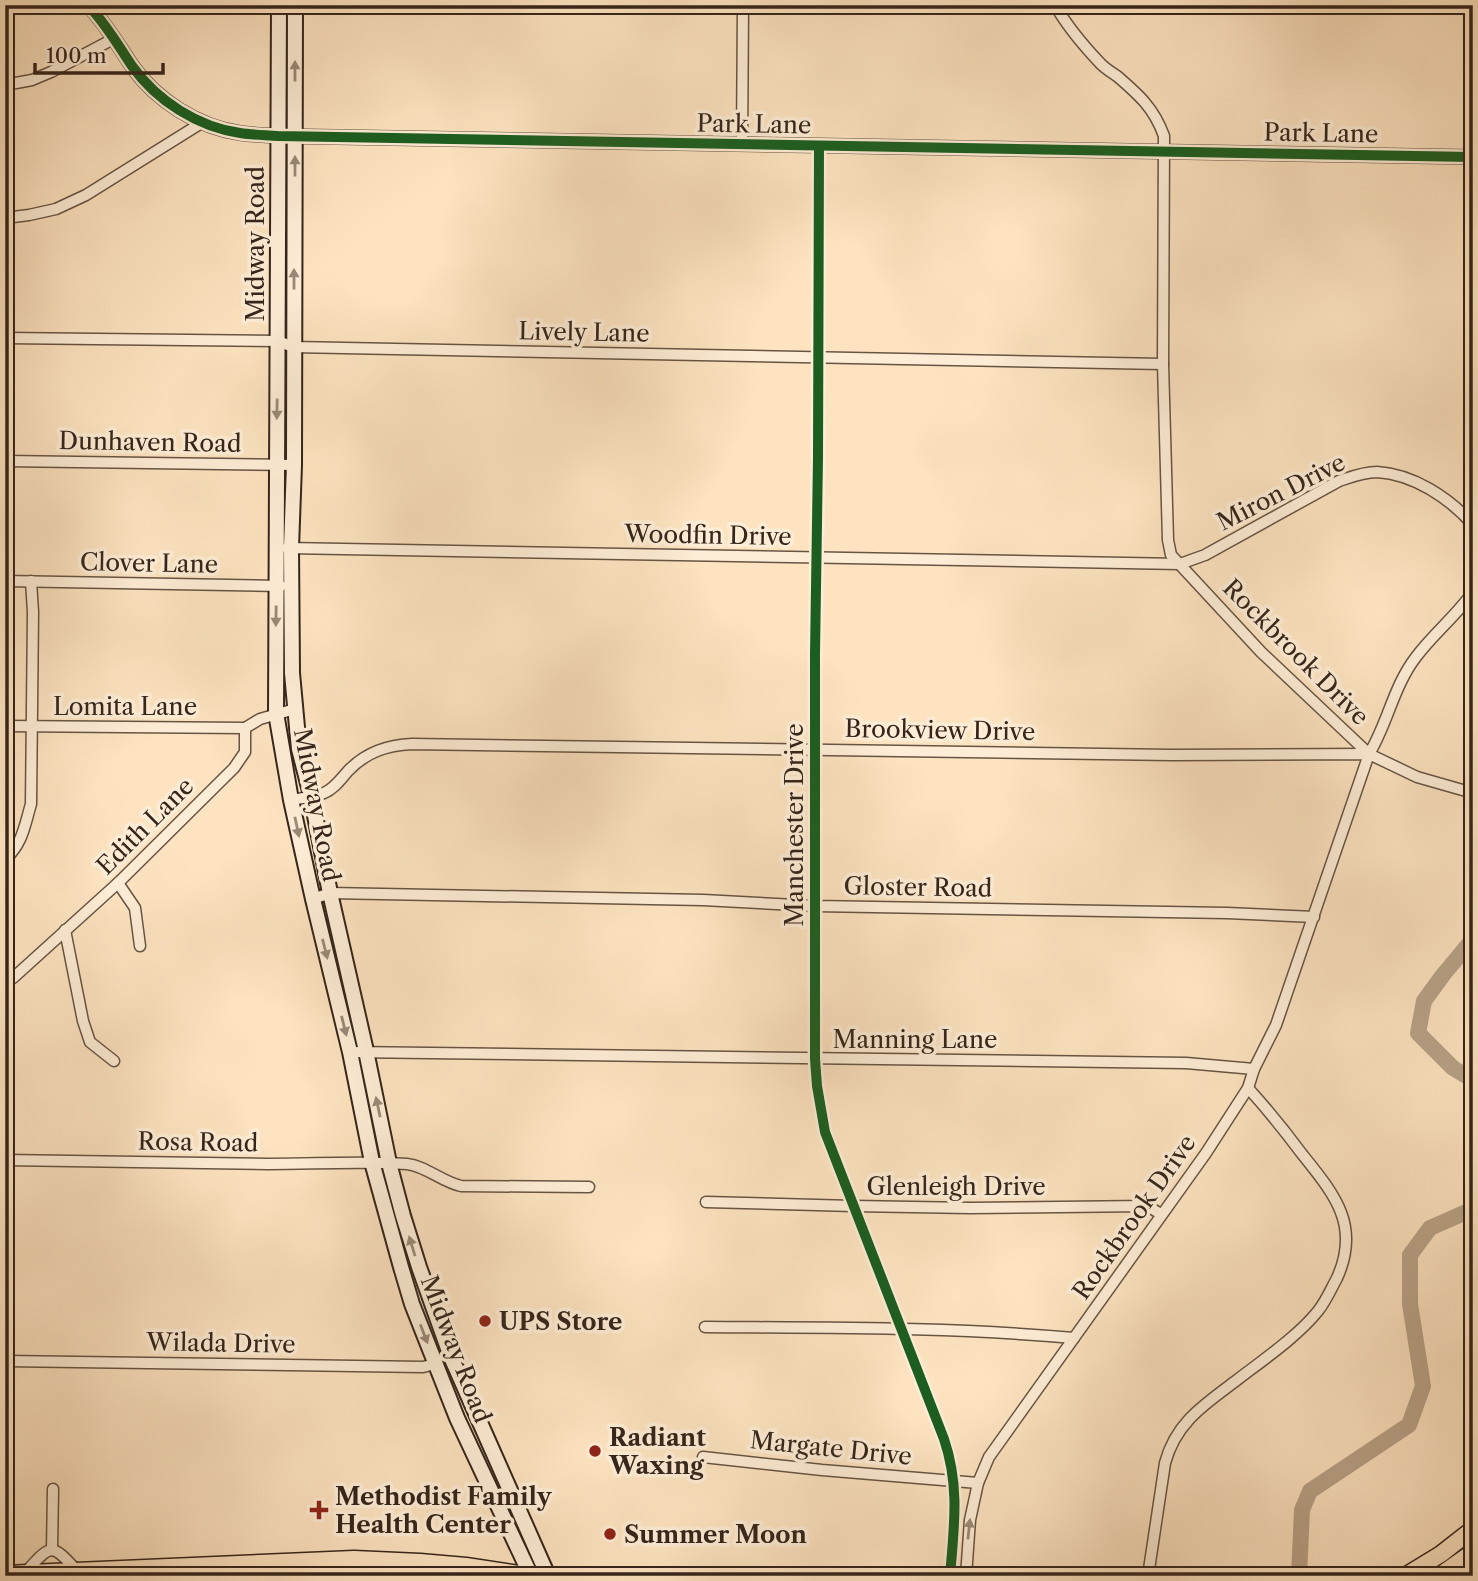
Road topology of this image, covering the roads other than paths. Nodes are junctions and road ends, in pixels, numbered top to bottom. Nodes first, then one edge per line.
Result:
1 (88, 5) edge
2 (279, 5) edge
3 (296, 5) edge
4 (743, 5) edge
5 (1055, 5) edge
6 (115, 38) junction
7 (5, 85) edge
8 (203, 122) junction
9 (278, 136) junction
10 (295, 136) junction
11 (742, 145) junction
12 (819, 146) junction
13 (1164, 152) junction
14 (1473, 157) edge
15 (5, 218) edge
16 (5, 338) edge
17 (278, 341) junction
18 (293, 347) junction
19 (818, 358) junction
20 (1163, 364) junction
21 (5, 461) edge
22 (276, 464) junction
23 (294, 465) junction
24 (1473, 525) edge
25 (284, 548) junction
26 (816, 559) junction
27 (1180, 564) junction
28 (5, 581) edge
29 (31, 581) junction
30 (284, 586) junction
31 (1473, 592) edge
32 (295, 709) junction
33 (276, 713) junction
34 (5, 726) edge
35 (32, 726) junction
36 (245, 728) junction
37 (815, 749) junction
38 (1369, 754) junction
39 (1473, 793) edge
40 (311, 795) junction
41 (291, 800) junction
42 (5, 860) edge
43 (118, 883) junction
44 (330, 893) junction
45 (313, 899) junction
46 (815, 906) junction
47 (1314, 917) junction
48 (65, 930) junction
49 (140, 946) dead end
50 (13, 978) dead end
51 (366, 1051) junction
52 (350, 1052) junction
53 (815, 1059) junction
54 (114, 1061) dead end
55 (1254, 1069) junction
56 (1248, 1088) junction
57 (5, 1160) edge
58 (372, 1162) junction
59 (389, 1163) junction
60 (589, 1187) dead end
61 (706, 1202) dead end
62 (853, 1206) junction
63 (1161, 1214) junction
64 (705, 1327) dead end
65 (901, 1329) junction
66 (1074, 1338) junction
67 (451, 1357) junction
68 (5, 1361) edge
69 (435, 1364) junction
70 (490, 1447) junction
71 (474, 1455) junction
72 (704, 1457) dead end
73 (955, 1480) junction
74 (978, 1483) junction
75 (53, 1489) dead end
76 (1473, 1530) edge
77 (52, 1550) junction
78 (1473, 1552) edge
79 (354, 1559) junction
80 (253, 1570) edge
81 (78, 1572) junction
82 (5, 1574) edge
83 (24, 1574) junction
84 (307, 1576) edge
85 (531, 1576) edge
86 (548, 1576) edge
87 (950, 1576) edge
88 (967, 1576) edge
89 (1148, 1576) edge
90 (1405, 1576) edge
91 (1440, 1576) edge

1 - 6 street, Park Lane
2 - 9 main road, Midway Road
10 -> 3 main road, Midway Road
4 - 11 street
5 - 13 street, Rockbrook Drive
6 - 7 street
6 - 8 street, Park Lane
8 - 9 street, Park Lane
8 - 15 street
9 - 10 street, Park Lane
9 - 17 main road, Midway Road
10 - 11 street, Park Lane
18 -> 10 main road, Midway Road
11 - 12 street, Park Lane
12 - 13 street, Park Lane
12 - 19 street, Manchester Drive
13 - 14 street, Park Lane
13 - 20 street, Rockbrook Drive
16 - 17 street, Lively Lane
17 - 18 street, Lively Lane
17 -> 22 main road, Midway Road
18 - 19 street, Lively Lane
18 - 23 main road, Midway Road
19 - 20 street, Lively Lane
19 - 26 street, Manchester Drive
20 - 27 street, Rockbrook Drive
21 - 22 street, Dunhaven Road
22 - 23 street, Dunhaven Road
22 - 25 main road, Midway Road
23 - 25 main road, Midway Road
24 - 27 street, Miron Drive
25 - 26 street, Woodfin Drive
25 - 30 main road, Midway Road
26 - 27 street, Woodfin Drive
26 - 37 street, Manchester Drive
27 - 38 street, Rockbrook Drive
28 - 29 street, Clover Lane
29 - 30 street, Clover Lane
29 - 35 street
30 - 32 main road, Midway Road
30 -> 33 main road, Midway Road
31 - 38 street
32 - 33 street
32 - 40 main road, Midway Road
33 - 36 street
33 - 41 main road, Midway Road
34 - 35 street, Lomita Lane
35 - 36 street, Lomita Lane
35 - 42 street
36 - 43 street, Edith Lane
37 - 38 street, Brookview Drive
37 - 40 street, Brookview Drive
37 - 46 street, Manchester Drive
38 - 39 street, Brookview Drive
38 - 47 street, Rockbrook Drive
40 - 41 street, Brookview Drive
40 - 44 main road, Midway Road
41 -> 45 main road, Midway Road
43 - 48 street, Edith Lane
43 - 49 street
44 - 45 street, Gloster Road
44 - 46 street, Gloster Road
44 - 51 main road, Midway Road
45 -> 52 main road, Midway Road
46 - 47 street, Gloster Road
46 - 53 street, Manchester Drive
47 - 55 street, Rockbrook Drive
48 - 50 street, Edith Lane
48 - 54 street
51 - 52 street, Manning Lane
51 - 53 street, Manning Lane
59 -> 51 main road, Midway Road
52 - 58 main road, Midway Road
53 - 55 street, Manning Lane
53 - 62 street, Manchester Drive
55 - 56 street, Rockbrook Drive
56 - 63 street, Rockbrook Drive
56 - 89 street
57 - 58 street, Rosa Road
58 - 59 street, Rosa Road
58 -> 69 main road, Midway Road
59 - 60 street, Rosa Road
67 -> 59 main road, Midway Road
61 - 62 street, Glenleigh Drive
62 - 63 street, Glenleigh Drive
62 - 65 street, Manchester Drive
63 - 66 street, Rockbrook Drive
64 - 65 street
65 - 66 street
65 - 73 street, Manchester Drive
66 - 74 street, Rockbrook Drive
67 - 69 main road
67 - 70 main road, Midway Road
68 - 69 street, Wilada Drive
69 - 71 main road, Midway Road
70 - 71 main road
70 - 86 main road, Midway Road
71 - 85 main road, Midway Road
72 - 73 street, Margate Drive
73 - 74 street
73 - 87 street
88 -> 74 street, Rockbrook Drive
75 - 77 street
76 - 90 main road
77 - 81 street
77 - 83 street
78 - 91 main road
79 - 80 main road
79 - 84 main road
79 - 85 main road
80 - 81 main road
81 - 83 main road
82 - 83 main road

